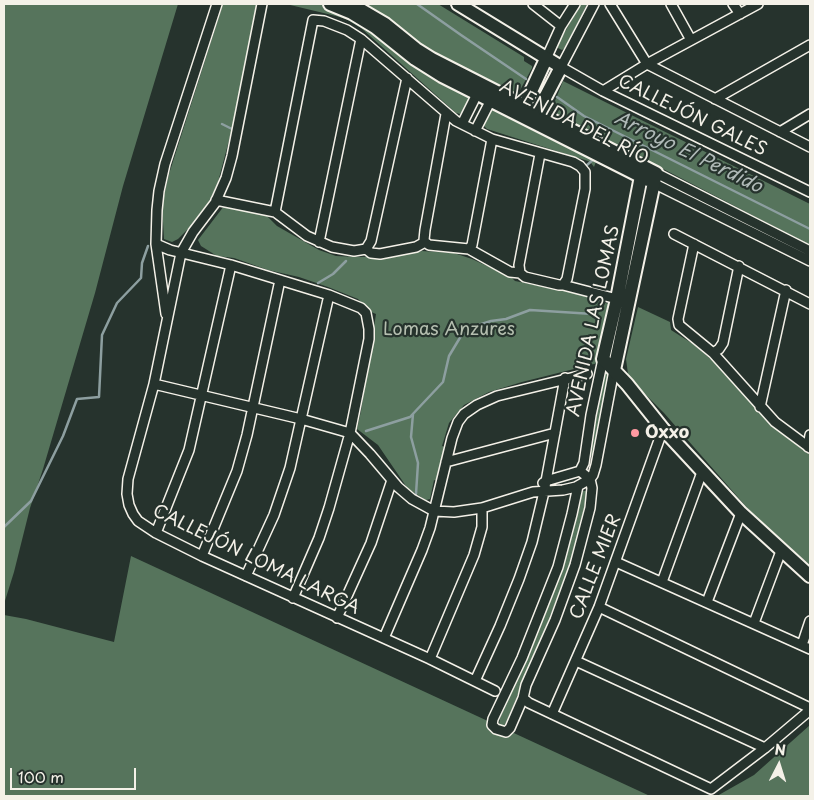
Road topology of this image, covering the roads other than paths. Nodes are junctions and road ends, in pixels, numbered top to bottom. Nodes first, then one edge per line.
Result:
1 (217, 4) edge
2 (262, 4) edge
3 (330, 4) edge
4 (351, 4) edge
5 (458, 4) edge
6 (533, 4) edge
7 (575, 4) edge
8 (594, 4) edge
9 (610, 4) edge
10 (671, 4) edge
11 (734, 4) edge
12 (758, 4) edge
13 (740, 14) junction
14 (561, 26) junction
15 (360, 39) junction
16 (691, 40) junction
17 (810, 45) edge
18 (546, 59) junction
19 (647, 64) junction
20 (558, 73) junction
21 (407, 78) junction
22 (480, 89) junction
23 (603, 91) junction
24 (493, 96) junction
25 (715, 99) junction
26 (524, 107) junction
27 (446, 114) junction
28 (537, 114) junction
29 (810, 114) edge
30 (462, 124) junction
31 (475, 131) junction
32 (780, 132) junction
33 (492, 138) junction
34 (810, 147) edge
35 (540, 154) junction
36 (642, 171) junction
37 (655, 178) junction
38 (810, 192) edge
39 (216, 200) junction
40 (275, 212) junction
41 (674, 234) dead end
42 (319, 242) junction
43 (425, 242) junction
44 (156, 244) junction
45 (694, 244) junction
46 (366, 249) junction
47 (468, 249) junction
48 (810, 251) edge
49 (181, 253) junction
50 (810, 262) edge
51 (231, 265) junction
52 (739, 266) junction
53 (520, 273) junction
54 (280, 280) junction
55 (564, 285) junction
56 (786, 290) junction
57 (328, 295) junction
58 (617, 299) junction
59 (810, 304) edge
60 (167, 320) junction
61 (713, 353) junction
62 (603, 359) junction
63 (614, 370) junction
64 (587, 374) dead end
65 (565, 378) junction
66 (154, 384) junction
67 (202, 396) junction
68 (760, 407) junction
69 (253, 408) junction
70 (301, 419) junction
71 (663, 429) junction
72 (350, 433) junction
73 (555, 433) junction
74 (810, 435) edge
75 (810, 447) edge
76 (446, 462) junction
77 (580, 471) junction
78 (702, 472) junction
79 (590, 479) junction
80 (392, 480) junction
81 (546, 480) junction
82 (578, 486) junction
83 (533, 492) junction
84 (544, 492) junction
85 (482, 508) junction
86 (434, 511) junction
87 (741, 513) junction
88 (156, 533) junction
89 (781, 551) junction
90 (202, 556) junction
91 (616, 562) junction
92 (246, 576) junction
93 (810, 576) edge
94 (662, 582) junction
95 (294, 598) junction
96 (707, 602) junction
97 (599, 607) junction
98 (337, 618) junction
99 (810, 621) edge
100 (754, 623) junction
101 (384, 638) junction
102 (806, 647) edge
103 (430, 659) junction
104 (576, 660) junction
105 (475, 681) junction
106 (495, 691) dead end
107 (523, 698) junction
108 (810, 709) edge
109 (552, 714) junction
110 (765, 748) junction

1 - 44 street
2 - 39 street, CALLEJÓN LOMA LARGA
3 - 22 street, AVENIDA DEL RÍO
4 - 22 street, AVENIDA DEL RÍO
5 - 18 street
6 - 14 street
7 - 14 street
8 - 20 street
9 - 19 street
10 - 16 street
11 - 13 street
12 - 13 street
13 - 16 street
14 - 18 street
15 - 21 street
15 - 40 street
15 - 42 street
16 - 19 street
17 - 25 street
18 - 20 street
18 - 26 street
19 - 23 street
19 - 25 street
20 - 23 street, CALLEJÓN GALES
20 - 28 street
21 - 27 street
21 - 46 street
22 - 24 street, AVENIDA DEL RÍO
22 - 30 street
23 - 38 street, CALLEJÓN GALES
24 - 26 street, AVENIDA DEL RÍO
24 - 31 street
25 - 32 street
26 - 28 street, AVENIDA DEL RÍO
27 - 30 street
27 - 43 street
28 - 36 street, AVENIDA DEL RÍO
29 - 32 street
30 - 31 street
31 - 33 street
32 - 34 street
33 - 35 street
33 - 47 street
35 - 53 street
35 - 55 street
36 - 37 street, AVENIDA DEL RÍO
36 - 58 street, AVENIDA LAS LOMAS
37 - 48 street, AVENIDA DEL RÍO
37 - 50 street, AVENIDA DEL RÍO
37 - 63 street, AVENIDA LAS LOMAS
39 - 40 street
39 - 49 street, CALLEJÓN LOMA LARGA
40 - 42 street
41 - 45 street
42 - 46 street
43 - 46 street
43 - 47 street
44 - 49 street
44 - 60 street
45 - 52 street
45 - 61 street
47 - 53 street
49 - 51 street
49 - 60 street, CALLEJÓN LOMA LARGA
51 - 54 street
51 - 67 street
52 - 56 street
52 - 61 street
53 - 55 street
54 - 57 street
54 - 69 street
55 - 58 street
56 - 59 street
56 - 68 street
57 - 70 street
57 - 72 street
58 - 62 street, AVENIDA LAS LOMAS
60 - 66 street, CALLEJÓN LOMA LARGA
61 - 68 street
62 - 63 street
62 - 77 street, AVENIDA LAS LOMAS
63 - 71 street
63 - 79 street, AVENIDA LAS LOMAS
64 - 65 street
65 - 73 street
65 - 76 street
66 - 67 street
66 - 88 street, CALLEJÓN LOMA LARGA
67 - 69 street
67 - 88 street
68 - 75 street
69 - 70 street
69 - 90 street
70 - 72 street
70 - 92 street
71 - 78 street
71 - 91 street, CALLE MIER
72 - 80 street
72 - 95 street
73 - 76 street
73 - 81 street
74 - 75 street
76 - 86 street
77 - 79 street
77 - 81 street
78 - 87 street
78 - 94 street
79 - 82 street
79 - 107 street, AVENIDA LAS LOMAS
80 - 86 street
80 - 98 street
81 - 83 street
81 - 84 street
82 - 84 street
82 - 107 street, AVENIDA LAS LOMAS
83 - 84 street
83 - 85 street
84 - 105 street
85 - 86 street
85 - 103 street
86 - 101 street
87 - 89 street
87 - 96 street
88 - 90 street, CALLEJÓN LOMA LARGA
89 - 93 street
89 - 100 street
90 - 92 street, CALLEJÓN LOMA LARGA
91 - 94 street
91 - 97 street, CALLE MIER
92 - 95 street, CALLEJÓN LOMA LARGA
94 - 96 street
95 - 98 street, CALLEJÓN LOMA LARGA
96 - 100 street
97 - 104 street, CALLE MIER
97 - 108 street
98 - 101 street, CALLEJÓN LOMA LARGA
99 - 102 street
100 - 102 street
101 - 103 street, CALLEJÓN LOMA LARGA
103 - 105 street, CALLEJÓN LOMA LARGA
104 - 109 street, CALLE MIER
104 - 110 street
105 - 106 street, CALLEJÓN LOMA LARGA
107 - 109 street
108 - 110 street
109 - 110 street

